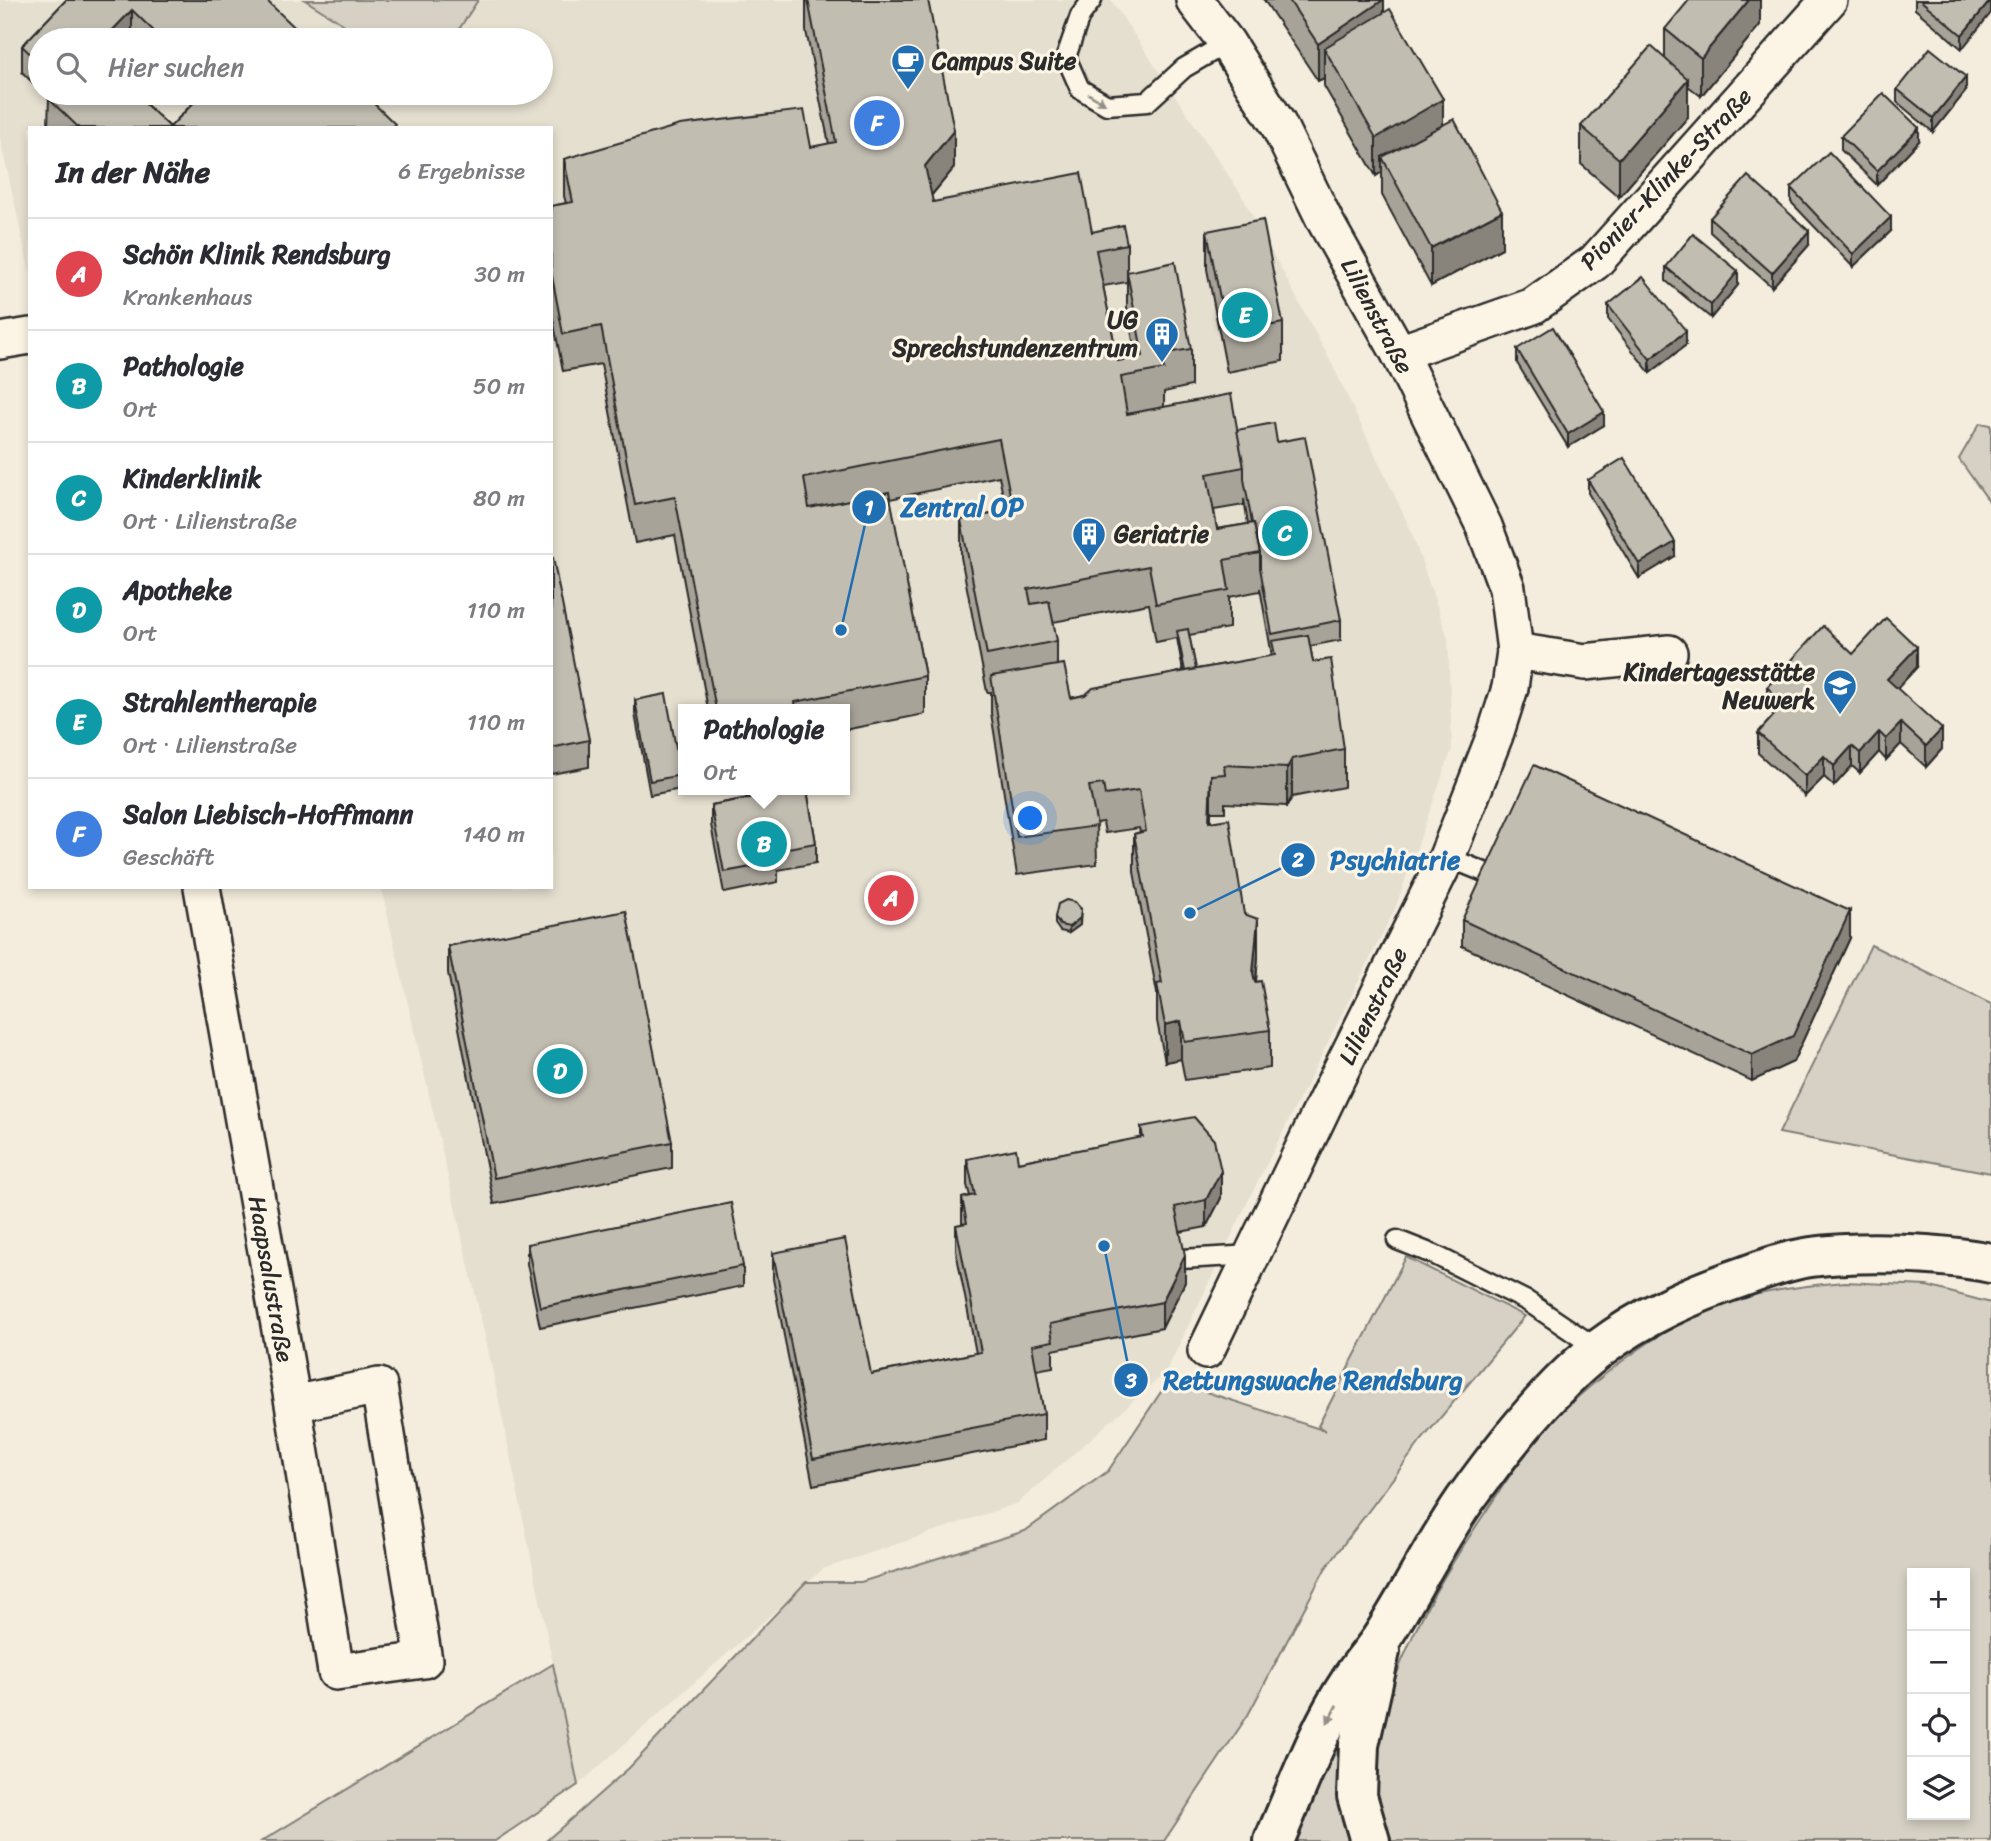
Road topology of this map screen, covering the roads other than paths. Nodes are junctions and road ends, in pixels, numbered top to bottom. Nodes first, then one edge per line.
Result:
1 (1092, 0) edge
2 (1194, 0) edge
3 (1829, 0) edge
4 (1227, 43) junction
5 (28, 336) edge
6 (0, 341) edge
7 (1399, 352) junction
8 (1515, 651) junction
9 (1669, 653) dead end
10 (1447, 857) junction
11 (1494, 876) edge
12 (202, 889) edge
13 (1397, 1240) dead end
14 (1253, 1255) junction
15 (1181, 1259) edge
16 (1991, 1263) edge
17 (1598, 1349) junction
18 (1206, 1351) dead end
19 (293, 1404) junction
20 (1383, 1636) junction
21 (1274, 1841) edge
22 (1370, 1841) edge

1 -> 4 lane
2 - 4 street, Lilienstraße
3 - 7 street, Pionier-Klinke-Straße
4 - 7 street, Lilienstraße
5 - 6 street
7 - 8 street, Lilienstraße
8 - 9 street
8 - 10 street, Lilienstraße
10 - 11 lane
10 - 14 street, Lilienstraße
12 - 19 street, Haapsalustraße
13 - 17 lane
14 - 15 lane
14 - 18 street, Lilienstraße
16 - 17 highway
17 - 20 highway
19 - 19 street, Haapsalustraße
20 -> 21 highway
20 - 22 highway

